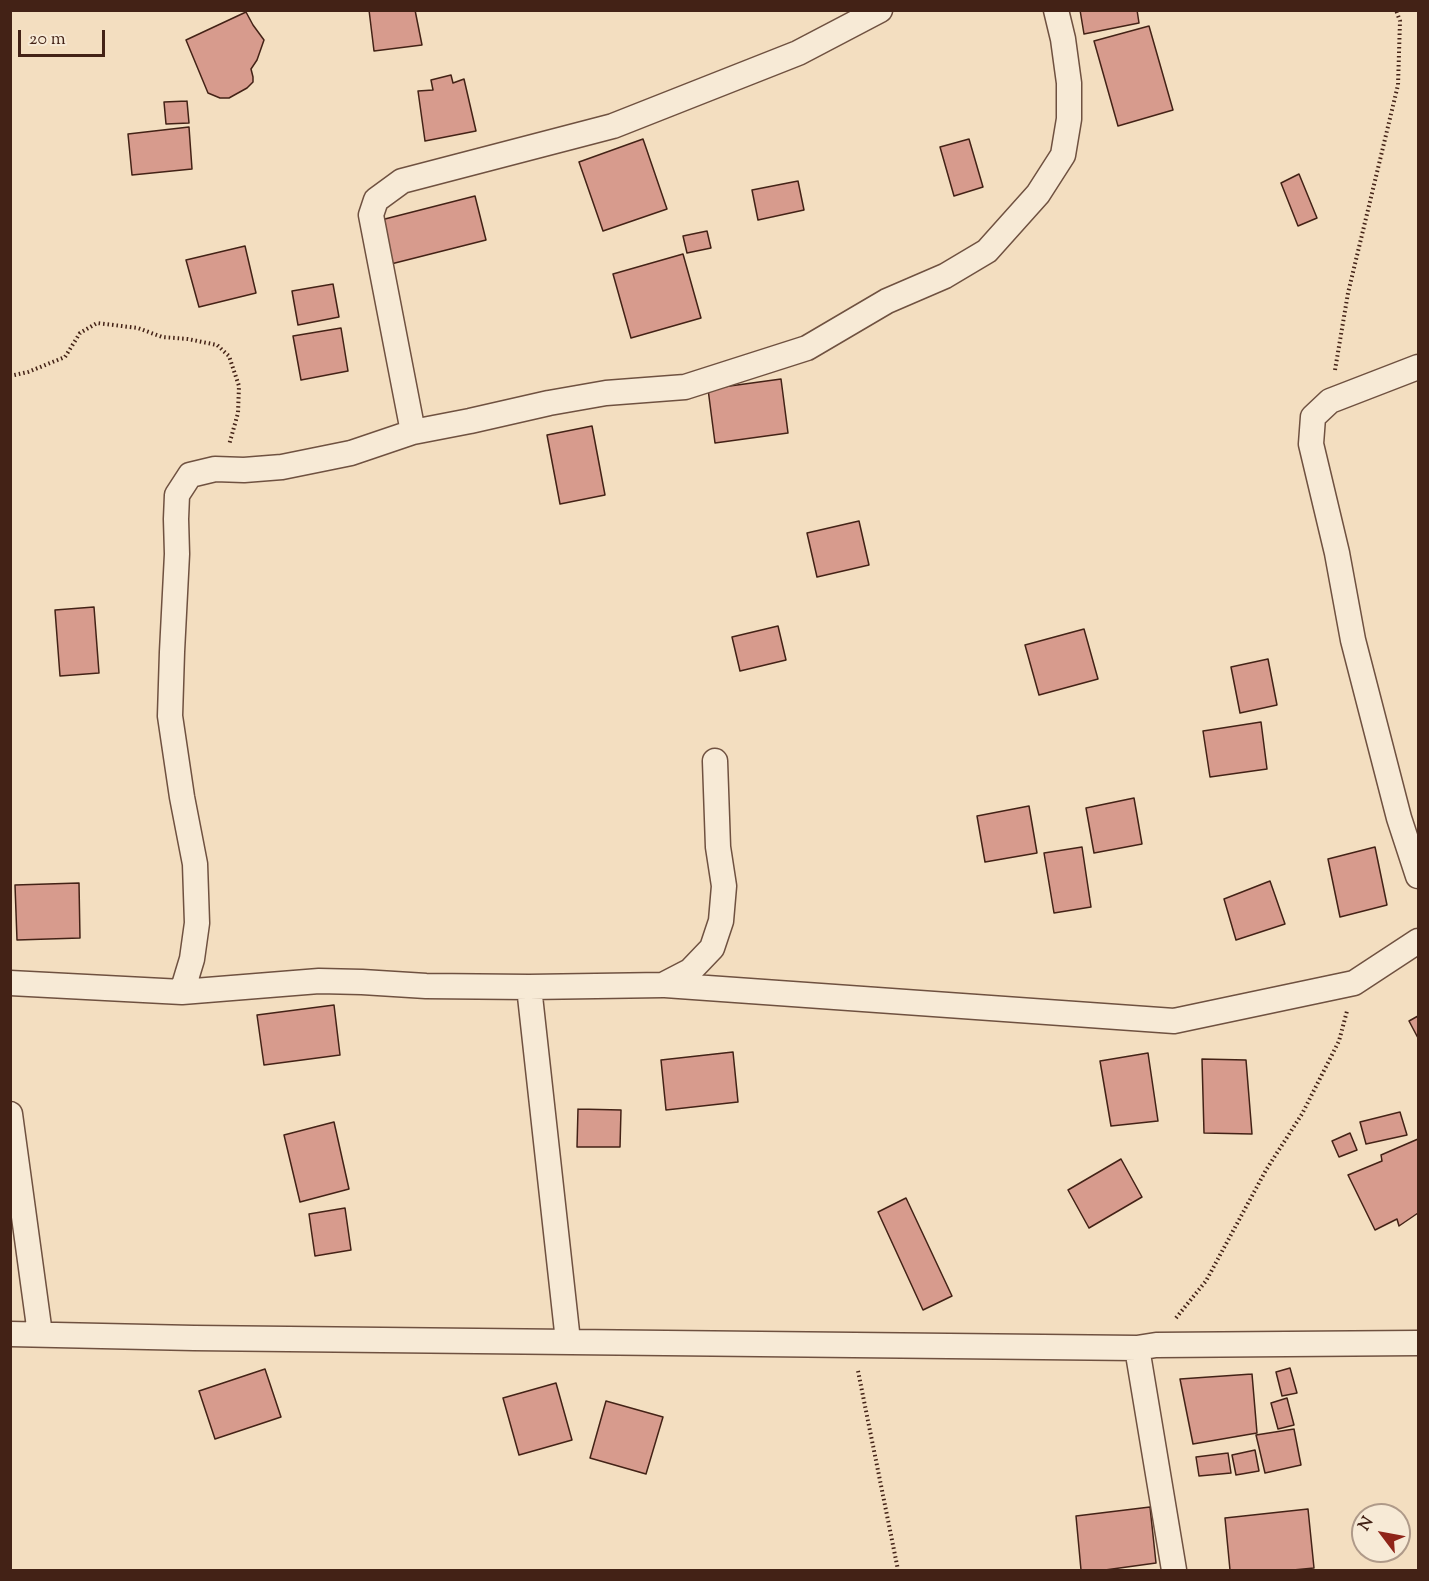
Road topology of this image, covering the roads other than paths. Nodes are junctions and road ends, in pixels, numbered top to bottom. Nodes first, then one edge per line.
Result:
1 (880, 10) edge
2 (1056, 10) edge
3 (1419, 367) edge
4 (413, 432) junction
5 (716, 761) dead end
6 (1419, 876) edge
7 (1419, 941) edge
8 (10, 983) edge
9 (663, 985) junction
10 (530, 987) junction
11 (182, 992) junction
12 (10, 1114) edge
13 (10, 1334) edge
14 (40, 1334) junction
15 (568, 1341) junction
16 (1419, 1343) edge
17 (1147, 1346) junction
18 (1174, 1570) edge

1 - 4 street
2 - 4 street
3 - 6 street
4 - 11 street
5 - 9 street
7 - 9 street
8 - 11 street
9 - 10 street
10 - 11 street
10 - 15 street
12 - 14 street
13 - 14 street
14 - 15 street
15 - 17 street
16 - 17 street
17 - 18 street

